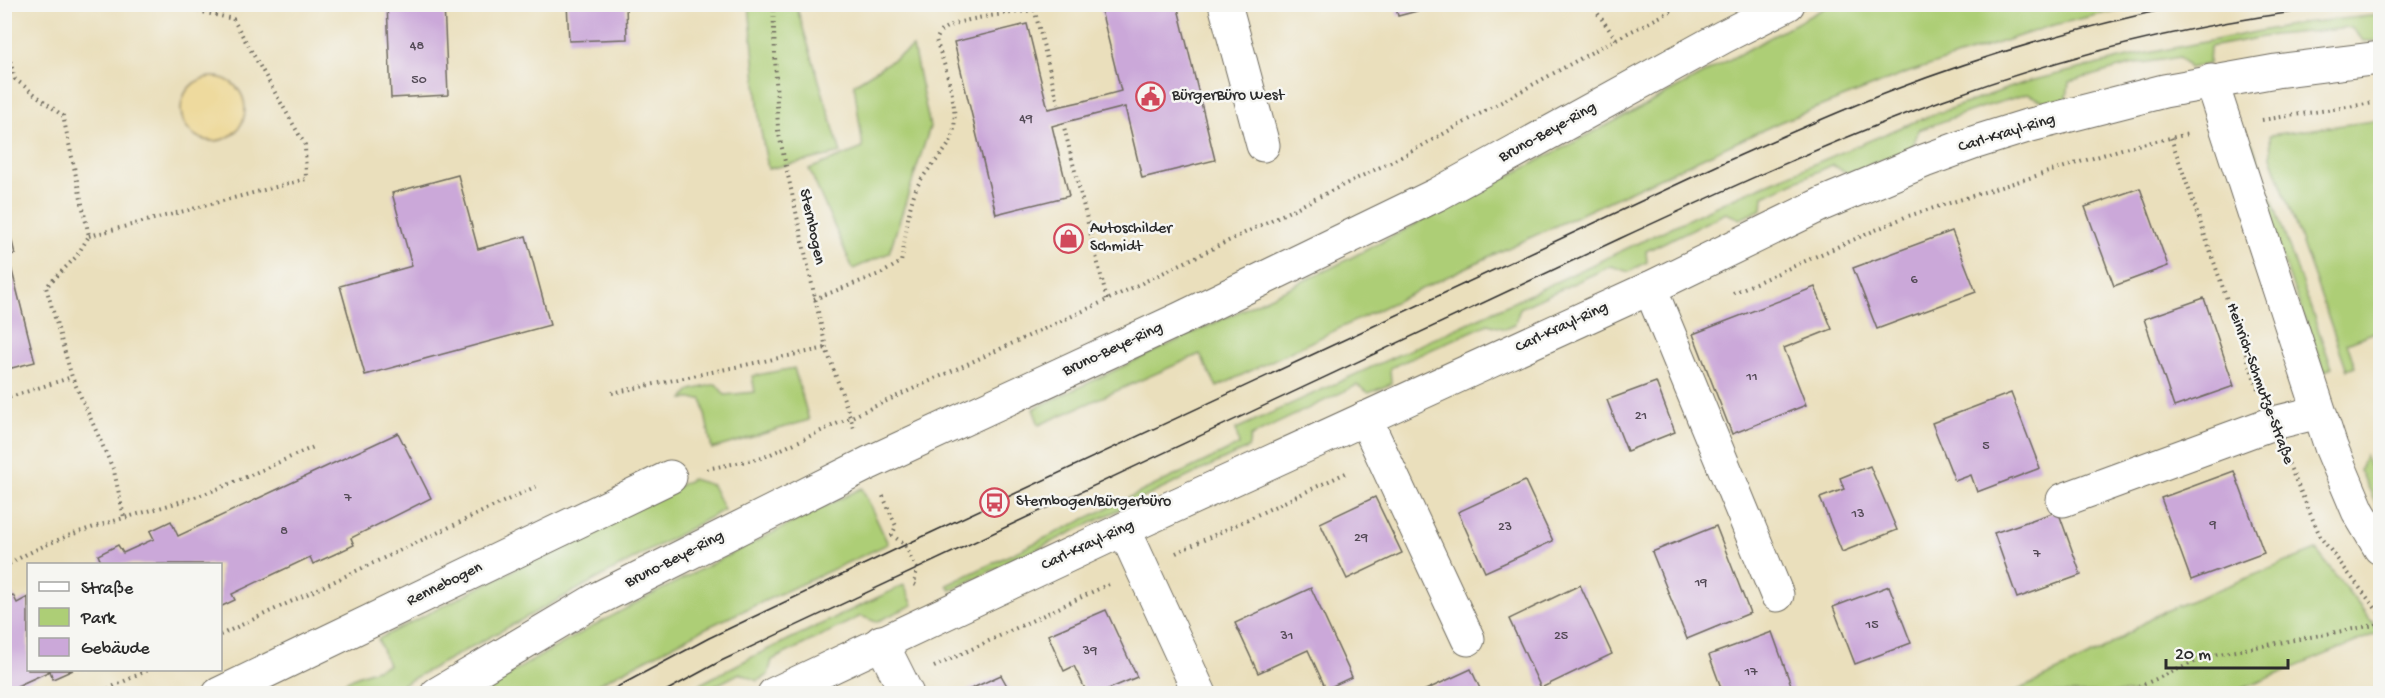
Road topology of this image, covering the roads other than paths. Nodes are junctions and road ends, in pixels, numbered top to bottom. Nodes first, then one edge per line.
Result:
1 (1225, 4) edge
2 (1788, 4) edge
3 (2380, 58) edge
4 (2211, 81) junction
5 (1263, 145) dead end
6 (1650, 288) junction
7 (2319, 412) junction
8 (1365, 418) junction
9 (670, 477) road end
10 (2063, 500) dead end
11 (1124, 529) junction
12 (2380, 548) edge
13 (1777, 595) dead end
14 (1468, 639) dead end
15 (881, 642) junction
16 (904, 688) edge
17 (219, 693) edge
18 (437, 693) edge
19 (774, 693) edge
20 (1200, 693) edge

1 - 5 street
2 - 18 street, Bruno-Beye-Ring
3 - 4 street, Carl-Krayl-Ring
4 - 6 street, Carl-Krayl-Ring
4 - 7 street
6 - 8 street, Carl-Krayl-Ring
6 - 13 street
7 - 10 street
7 - 12 street
8 - 11 street, Carl-Krayl-Ring
8 - 14 street
9 - 17 street, Rennebogen
11 - 15 street, Carl-Krayl-Ring
11 - 20 street
15 - 16 street
15 - 19 street, Carl-Krayl-Ring

